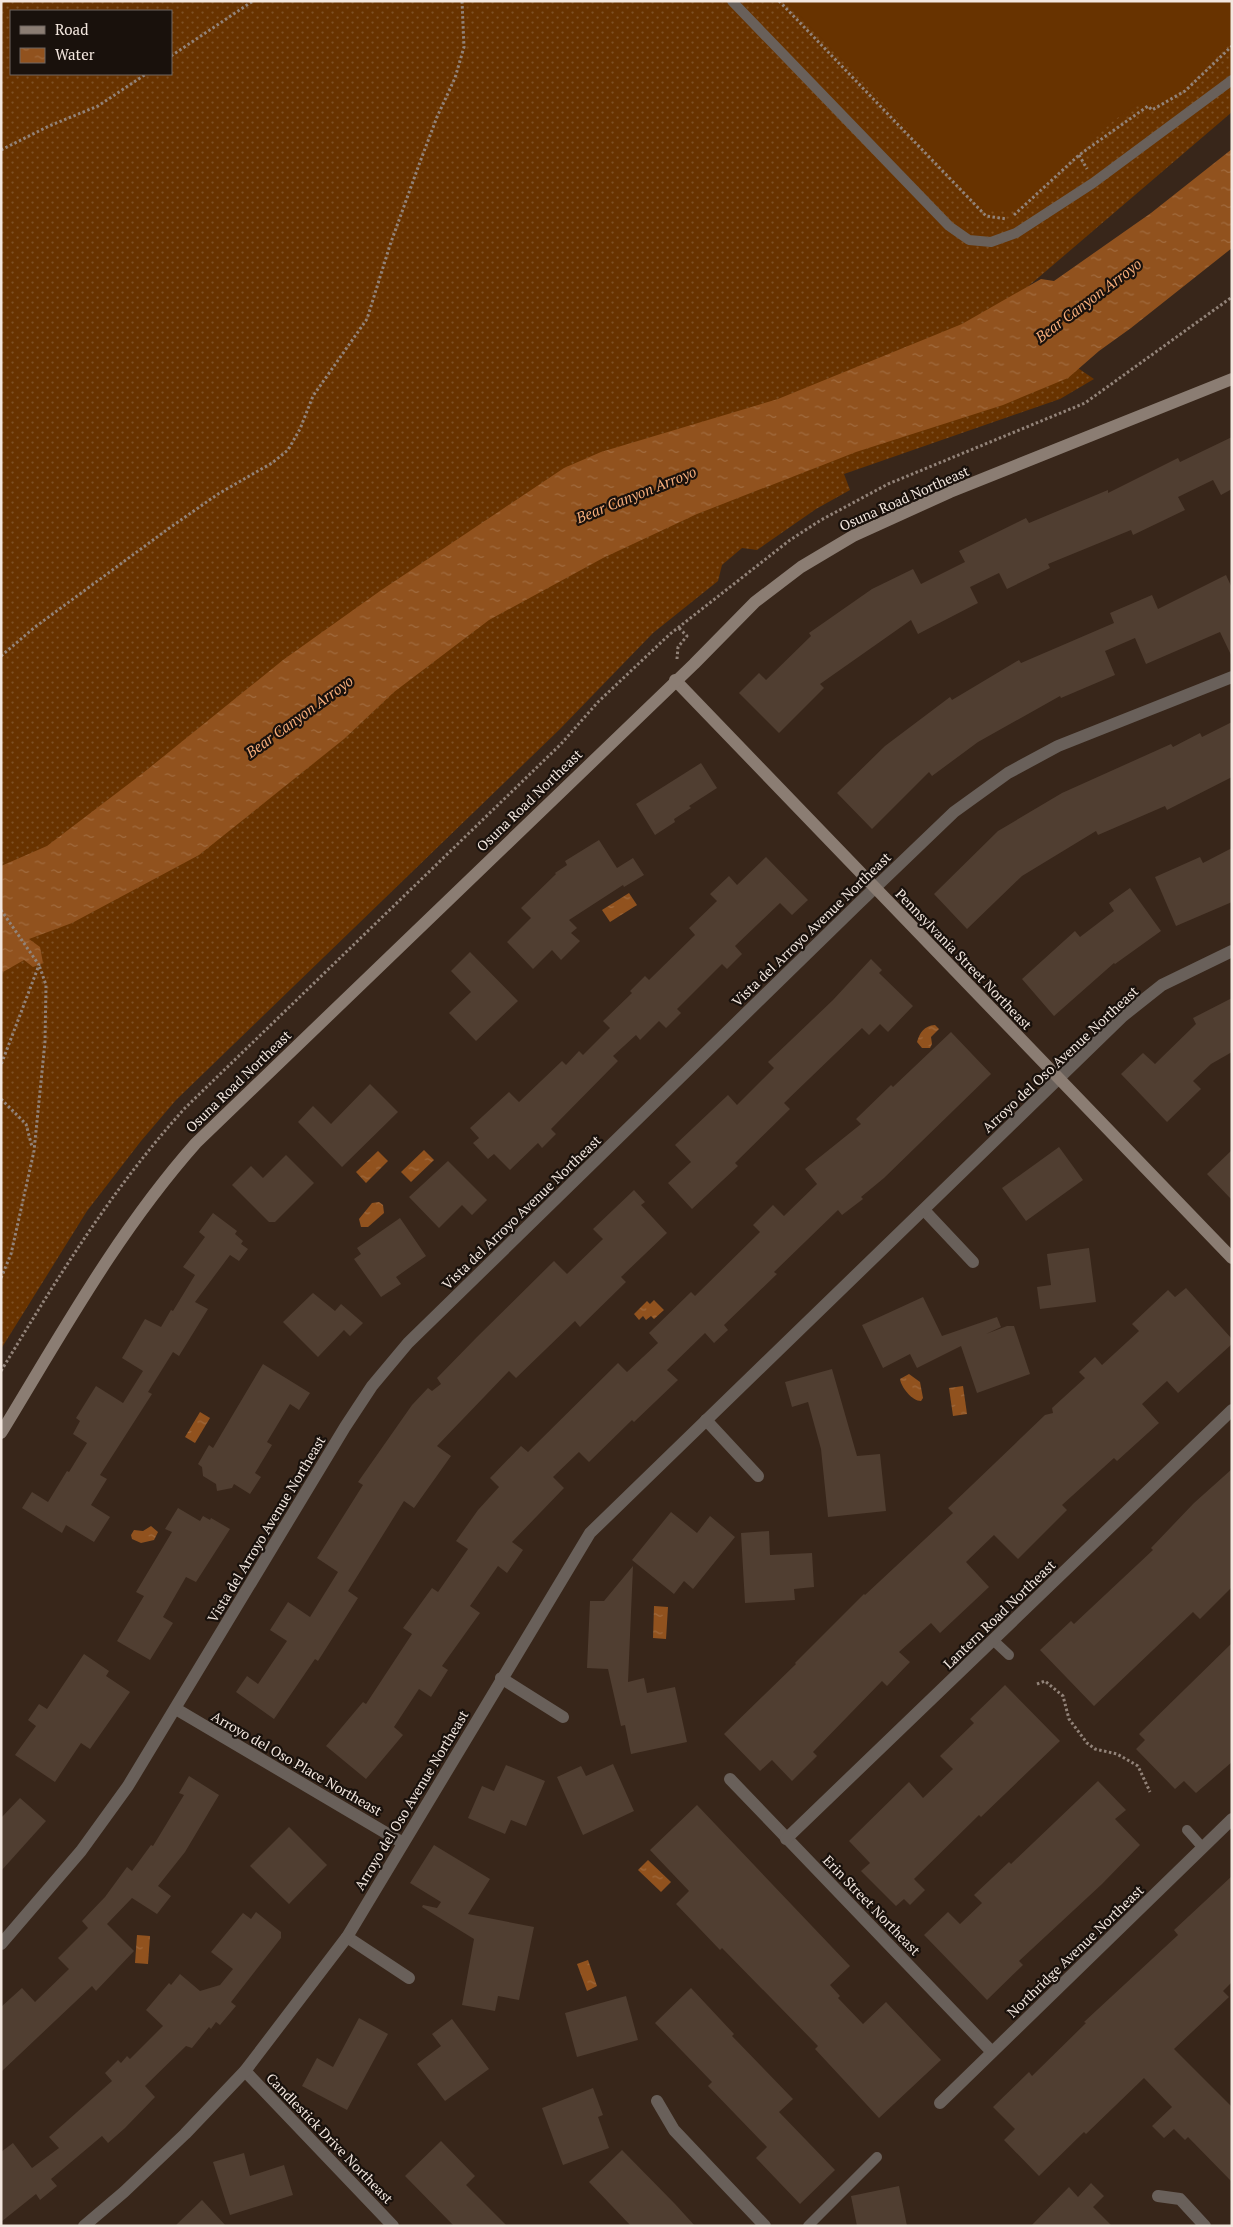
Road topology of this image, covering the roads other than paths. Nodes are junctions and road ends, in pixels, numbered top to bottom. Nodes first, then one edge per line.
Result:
1 (732, 1) edge
2 (1232, 80) edge
3 (1232, 379) edge
4 (1232, 677) edge
5 (676, 680) junction
6 (875, 888) junction
7 (1232, 951) edge
8 (1059, 1078) junction
9 (924, 1210) junction
10 (1232, 1258) edge
11 (973, 1262) dead end
12 (1232, 1410) edge
13 (706, 1420) junction
14 (1, 1434) edge
15 (758, 1476) dead end
16 (993, 1640) junction
17 (1009, 1656) dead end
18 (501, 1678) junction
19 (176, 1710) junction
20 (563, 1716) dead end
21 (730, 1779) dead end
22 (1232, 1820) edge
23 (1187, 1830) dead end
24 (786, 1838) junction
25 (403, 1843) junction
26 (1203, 1848) junction
27 (347, 1938) junction
28 (1, 1944) edge
29 (410, 1978) dead end
30 (992, 2052) junction
31 (245, 2071) junction
32 (657, 2101) dead end
33 (940, 2104) dead end
34 (877, 2157) dead end
35 (1158, 2196) dead end
36 (84, 2226) edge
37 (393, 2226) edge
38 (765, 2226) edge
39 (808, 2226) edge
40 (1205, 2226) edge

1 - 2 lane
3 - 5 street, Osuna Road Northeast
4 - 6 street, Vista del Arroyo Avenue Northeast
5 - 6 street, Pennsylvania Street Northeast
5 - 14 street, Osuna Road Northeast
6 - 8 street, Pennsylvania Street Northeast
6 - 19 street, Vista del Arroyo Avenue Northeast
7 - 8 street, Arroyo del Oso Avenue Northeast
8 - 9 street, Arroyo del Oso Avenue Northeast
8 - 10 street, Pennsylvania Street Northeast
9 - 11 street
9 - 13 street, Arroyo del Oso Avenue Northeast
12 - 16 street, Lantern Road Northeast
13 - 15 street
13 - 18 street, Arroyo del Oso Avenue Northeast
16 - 17 lane
16 - 24 street, Lantern Road Northeast
18 - 20 street
18 - 25 street, Arroyo del Oso Avenue Northeast
19 - 25 street, Arroyo del Oso Place Northeast
19 - 28 street, Vista del Arroyo Avenue Northeast
21 - 24 street, Erin Street Northeast
22 - 26 street, Northridge Avenue Northeast
23 - 26 lane
24 - 30 street, Erin Street Northeast
25 - 27 street, Arroyo del Oso Avenue Northeast
26 - 30 street, Northridge Avenue Northeast
27 - 29 street
27 - 31 street, Arroyo del Oso Avenue Northeast
30 - 33 street, Northridge Avenue Northeast
31 - 36 street, Arroyo del Oso Avenue Northeast
31 - 37 street, Candlestick Drive Northeast
32 - 38 street
34 - 39 lane
35 - 40 street

